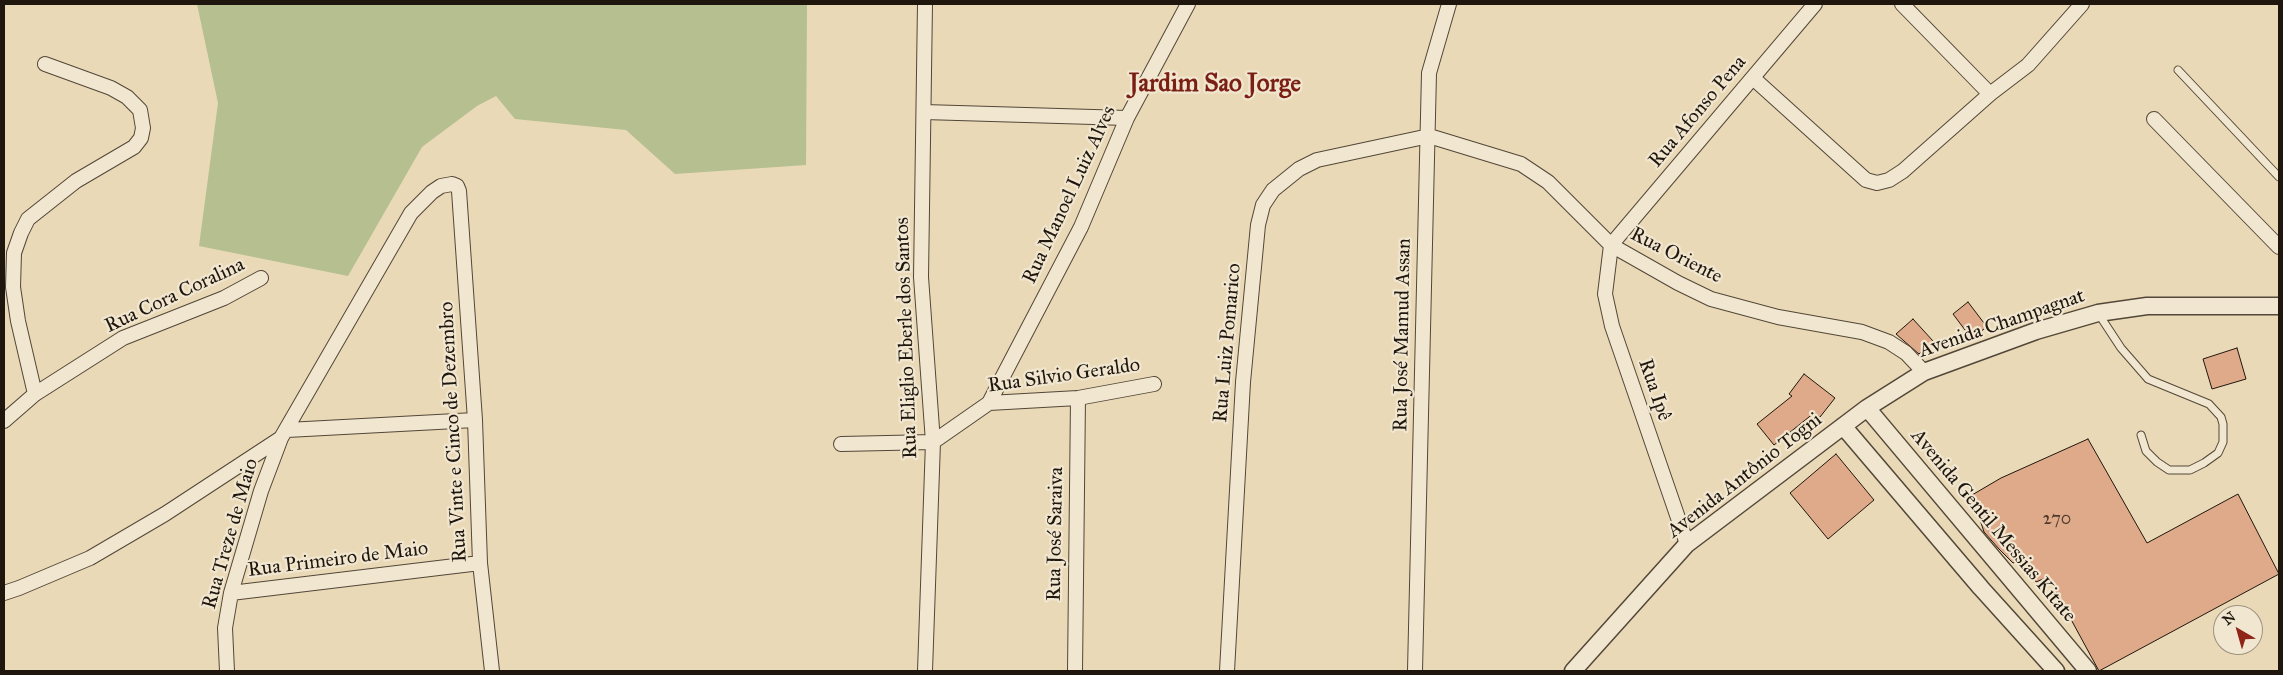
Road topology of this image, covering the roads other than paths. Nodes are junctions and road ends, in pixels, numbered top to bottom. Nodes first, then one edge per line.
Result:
1 (925, 4) edge
2 (1188, 4) edge
3 (1450, 4) edge
4 (1815, 4) edge
5 (1902, 4) edge
6 (2082, 4) edge
7 (45, 64) dead end
8 (2178, 70) dead end
9 (1753, 78) junction
10 (1990, 94) junction
11 (924, 112) junction
12 (1127, 118) junction
13 (2154, 119) dead end
14 (1429, 136) junction
15 (2279, 178) edge
16 (459, 191) joint
17 (1611, 246) junction
18 (2279, 247) edge
19 (261, 278) dead end
20 (2279, 306) edge
21 (2098, 313) junction
22 (1924, 372) junction
23 (1154, 384) dead end
24 (35, 394) junction
25 (1078, 398) junction
26 (988, 403) junction
27 (1867, 408) junction
28 (5, 419) edge
29 (475, 420) junction
30 (1843, 426) junction
31 (284, 434) junction
32 (2141, 434) dead end
33 (933, 442) junction
34 (841, 444) dead end
35 (1687, 544) junction
36 (480, 563) junction
37 (2002, 572) junction
38 (1981, 588) junction
39 (4, 593) edge
40 (231, 593) junction
41 (227, 671) edge
42 (492, 671) edge
43 (925, 671) edge
44 (1074, 671) edge
45 (1227, 671) edge
46 (1415, 671) edge
47 (1573, 671) edge
48 (2056, 671) edge
49 (2088, 671) edge

1 - 11 street, Rua Eliglio Eberle dos Santos
2 - 12 street, Rua Manoel Luiz Alves
3 - 14 street, Rua José Mamud Assan
4 - 9 street, Rua Afonso Pena
5 - 10 street
6 - 10 street
7 - 24 street
8 - 15 lane
9 - 10 street
9 - 17 street, Rua Afonso Pena
11 - 12 street
11 - 33 street, Rua Eliglio Eberle dos Santos
12 - 26 street, Rua Manoel Luiz Alves
13 - 18 street
14 - 17 street, Rua Oriente
14 - 45 street, Rua Luiz Pomarico
14 - 46 street, Rua José Mamud Assan
16 - 29 street, Rua Vinte e Cinco de Dezembro
16 - 31 street, Rua Treze de Maio
17 - 22 street, Rua Oriente
17 - 35 street, Rua Ipê
19 - 24 street, Rua Cora Coralina
20 - 21 street, Avenida Champagnat
21 - 22 street, Avenida Champagnat
21 - 32 lane
22 - 27 street, Avenida Champagnat
23 - 25 street, Rua Silvio Geraldo
24 - 28 street, Rua Cora Coralina
25 - 26 street, Rua Silvio Geraldo
25 - 44 street, Rua José Saraiva
26 - 33 street, Rua Silvio Geraldo
27 - 30 street, Avenida Champagnat
27 - 37 street, Avenida Gentil Messias Kitate
29 - 31 street
29 - 36 street, Rua Vinte e Cinco de Dezembro
30 - 35 street, Avenida Antônio Togni
30 - 38 street
31 - 39 street
31 - 40 street, Rua Treze de Maio
33 - 34 street
33 - 43 street, Rua Eliglio Eberle dos Santos
35 - 47 street, Avenida Antônio Togni
36 - 40 street, Rua Primeiro de Maio
36 - 42 street, Rua Vinte e Cinco de Dezembro
37 - 38 street
37 - 49 street, Avenida Gentil Messias Kitate
38 - 48 street
40 - 41 street, Rua Treze de Maio

